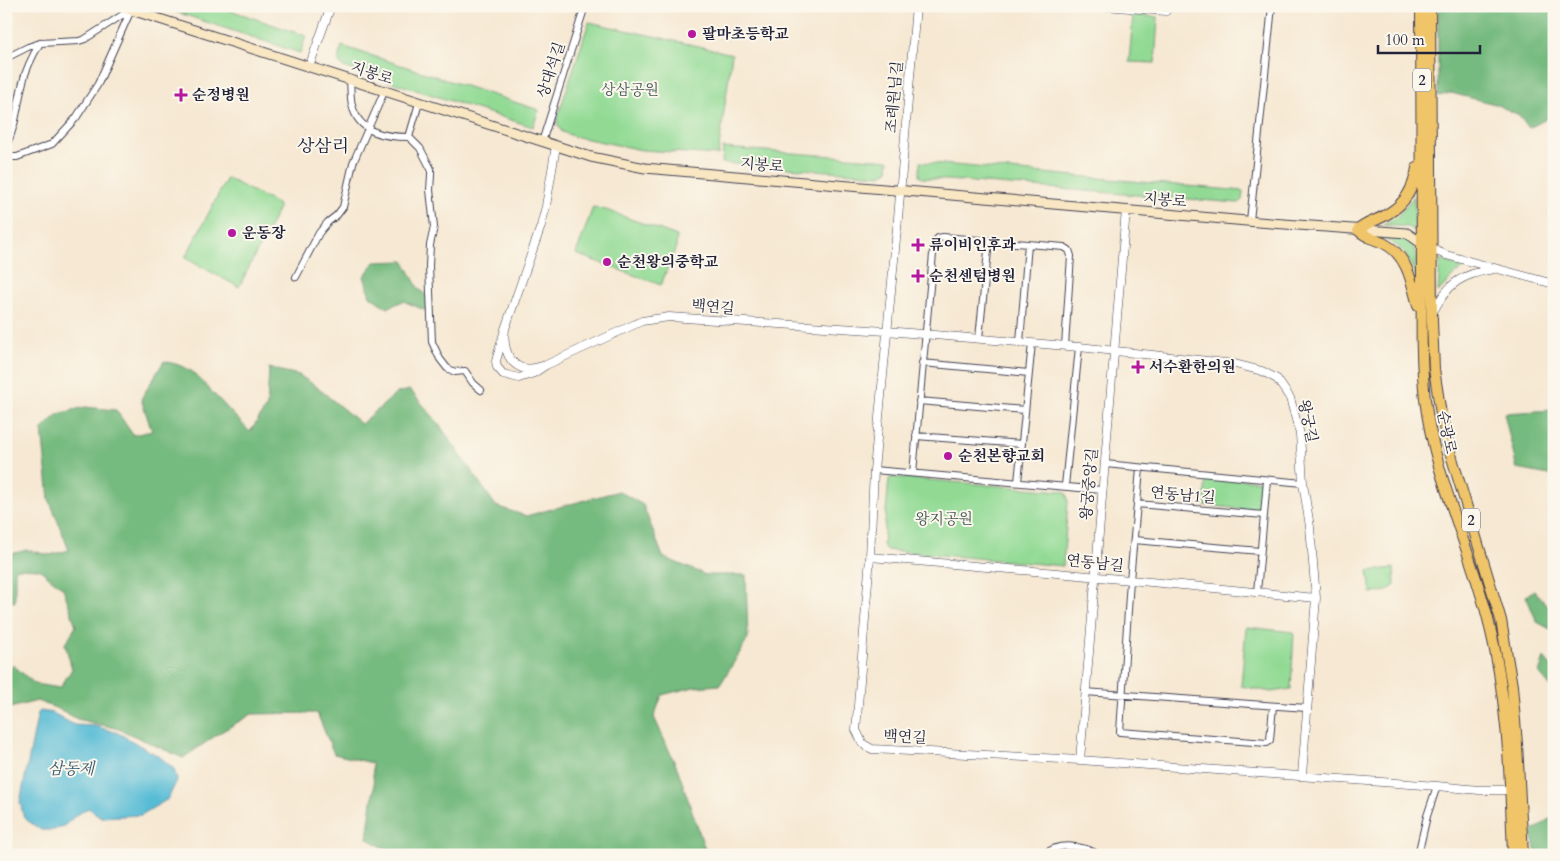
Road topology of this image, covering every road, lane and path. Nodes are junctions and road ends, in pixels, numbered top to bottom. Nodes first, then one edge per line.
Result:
1 (119, 6) edge
2 (331, 6) edge
3 (585, 6) edge
4 (916, 6) edge
5 (1105, 6) edge
6 (1166, 6) edge
7 (1272, 6) edge
8 (1421, 6) edge
9 (1430, 6) edge
10 (132, 8) edge
11 (40, 43) junction
12 (6, 58) edge
13 (309, 67) junction
14 (350, 81) junction
15 (384, 92) junction
16 (419, 103) junction
17 (367, 129) junction
18 (409, 137) junction
19 (542, 142) junction
20 (6, 146) edge
21 (556, 146) junction
22 (1422, 155) junction
23 (6, 157) edge
24 (900, 190) junction
25 (1126, 210) junction
26 (1250, 221) junction
27 (1358, 230) junction
28 (989, 241) junction
29 (1421, 243) junction
30 (1028, 244) junction
31 (1432, 250) junction
32 (1496, 269) junction
33 (296, 277) dead end
34 (1554, 284) edge
35 (1432, 313) junction
36 (1421, 320) junction
37 (506, 329) junction
38 (886, 331) junction
39 (926, 335) junction
40 (980, 338) junction
41 (1020, 342) junction
42 (1032, 343) junction
43 (1065, 346) junction
44 (1079, 347) junction
45 (1114, 351) junction
46 (922, 364) junction
47 (546, 365) junction
48 (1029, 373) junction
49 (481, 390) dead end
50 (919, 401) junction
51 (1025, 410) junction
52 (916, 436) junction
53 (1022, 444) junction
54 (1104, 464) junction
55 (1140, 468) junction
56 (874, 470) junction
57 (913, 473) junction
58 (1266, 480) junction
59 (1018, 482) junction
60 (1303, 484) junction
61 (1065, 486) junction
62 (1102, 490) junction
63 (1137, 504) junction
64 (1264, 515) junction
65 (1134, 540) junction
66 (1260, 551) junction
67 (870, 557) junction
68 (1095, 577) junction
69 (1130, 580) junction
70 (1257, 592) junction
71 (1316, 598) junction
72 (1085, 692) junction
73 (1123, 695) junction
74 (1273, 706) junction
75 (1307, 708) junction
76 (1080, 760) junction
77 (1302, 775) junction
78 (1437, 786) junction
79 (1515, 790) junction
80 (1044, 855) edge
81 (1100, 855) edge
82 (1418, 855) edge
83 (1513, 855) edge
84 (1523, 855) edge

1 - 10 main road, 지봉로
2 - 13 street
3 - 19 street, 상대석길
4 - 24 street, 조례원님길
5 - 6 street
7 - 26 street
8 - 22 main road, 순광로 / 2
9 - 31 main road, 순광로 / 2
10 - 11 street
10 - 13 main road, 지봉로
10 - 23 street
11 - 12 street
11 - 20 street
13 - 14 main road, 지봉로
14 - 15 main road, 지봉로
14 - 17 street
15 - 16 main road, 지봉로
15 - 17 street
16 - 18 street
16 - 19 main road, 지봉로
17 - 18 street
17 - 33 street
18 - 49 street
19 - 21 main road, 지봉로
21 - 24 main road, 지봉로
21 - 37 street, 백연길
22 - 27 main road
22 - 29 main road, 순광로 / 2
24 - 25 main road, 지봉로
24 - 38 street, 백연길
25 - 26 main road, 지봉로
25 - 45 street, 왕궁중앙길
26 - 27 main road, 지봉로
27 - 29 main road, 지봉로
27 - 36 main road
28 - 30 street
28 - 39 street
28 - 40 street
29 - 31 street
29 - 36 main road, 순광로 / 2
30 - 41 street
30 - 43 street
31 - 32 street
31 - 35 main road, 순광로 / 2
32 - 34 street
32 - 35 street
35 - 79 main road, 순광로 / 2
36 - 79 main road, 순광로 / 2
37 - 47 street, 백연길
37 - 47 street, 백연길
38 - 39 street, 왕궁길
38 - 47 street, 백연길
38 - 56 street, 백연길
39 - 40 street, 왕궁길
39 - 46 street
40 - 41 street, 왕궁길
41 - 42 street, 왕궁길
42 - 43 street, 왕궁길
42 - 48 street
43 - 44 street, 왕궁길
44 - 45 street, 왕궁길
44 - 61 street
45 - 54 street, 왕궁중앙길
45 - 60 street, 왕궁길
46 - 48 street
46 - 50 street
48 - 51 street
50 - 51 street
50 - 52 street
51 - 53 street
52 - 53 street
52 - 57 street
53 - 59 street
54 - 55 street, 연동남1길
54 - 62 street, 왕궁중앙길
55 - 58 street, 연동남1길
55 - 63 street
56 - 57 street
56 - 67 street, 백연길
57 - 59 street
58 - 60 street, 연동남1길
58 - 64 street
59 - 61 street
60 - 71 street, 왕궁길
61 - 62 street
62 - 68 street, 왕궁중앙길
63 - 64 street, 연동남1길
63 - 65 street, 연동남1길
64 - 66 street
65 - 66 street
65 - 69 street, 연동남1길
66 - 70 street
67 - 68 street, 연동남길
67 - 76 street, 백연길
68 - 69 street, 연동남길
68 - 72 street, 왕궁중앙길
69 - 70 street, 연동남길
69 - 73 street, 연동남1길
70 - 71 street, 연동남길
71 - 75 street, 왕궁길
72 - 73 street
72 - 76 street, 왕궁중앙길
73 - 74 street
73 - 74 street, 연동남1길
74 - 75 street
75 - 77 street, 왕궁길
76 - 77 street, 백연길
77 - 78 street, 백연길
78 - 79 street, 백연길
78 - 82 street
79 - 83 main road, 순광로 / 2
79 - 84 main road, 순광로 / 2
80 - 81 street

